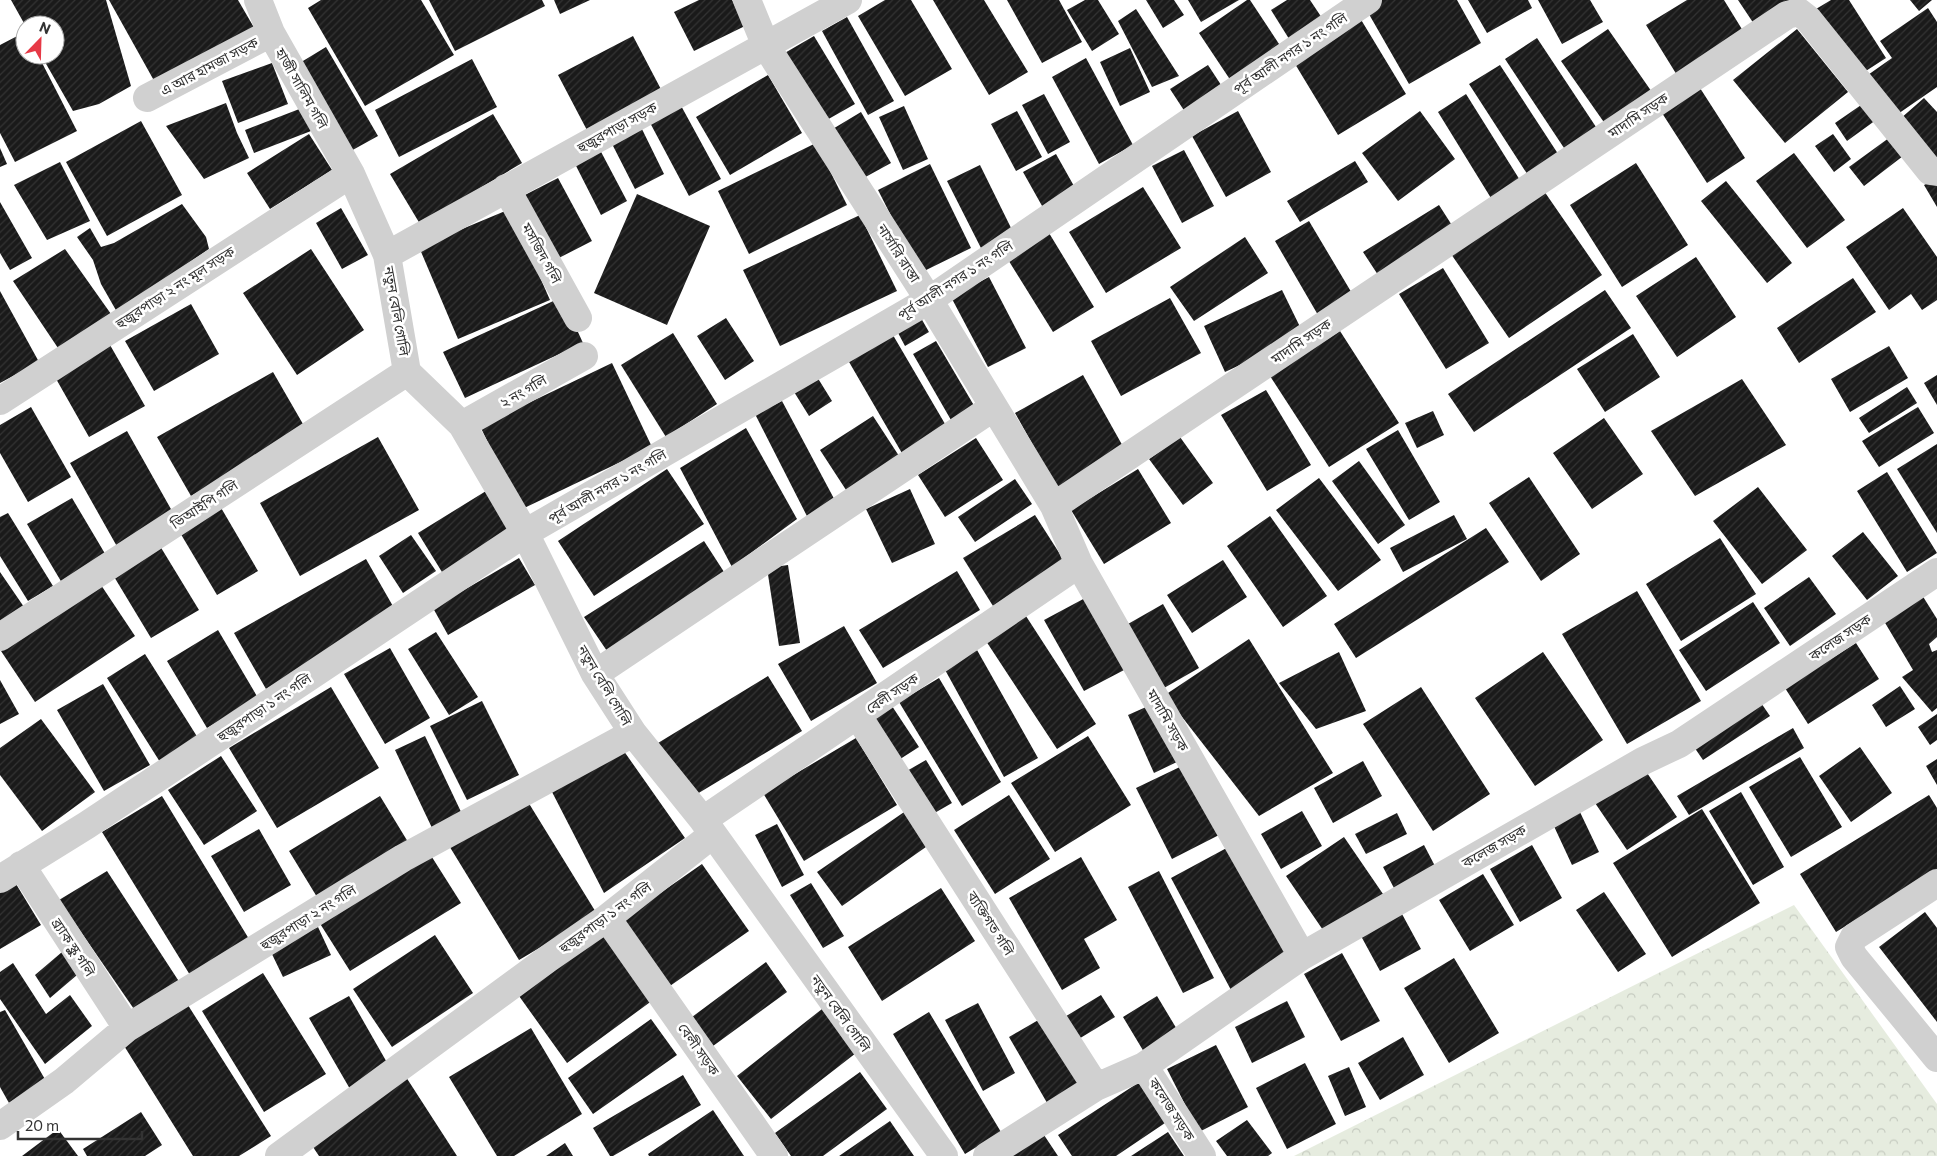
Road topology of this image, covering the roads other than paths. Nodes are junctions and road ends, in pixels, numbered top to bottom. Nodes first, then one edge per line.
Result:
1 (258, 0) edge
2 (747, 0) edge
3 (848, 0) edge
4 (1368, 0) edge
5 (271, 33) junction
6 (766, 46) junction
7 (147, 98) dead end
8 (1937, 172) edge
9 (351, 174) junction
10 (506, 188) junction
11 (387, 255) junction
12 (929, 300) junction
13 (578, 318) dead end
14 (584, 356) dead end
15 (407, 372) junction
16 (0, 401) edge
17 (994, 407) junction
18 (462, 426) junction
19 (1054, 506) junction
20 (525, 533) junction
21 (1080, 564) junction
22 (1937, 572) edge
23 (0, 637) edge
24 (595, 674) junction
25 (858, 716) junction
26 (634, 733) junction
27 (707, 827) junction
28 (10, 872) edge
29 (1937, 884) edge
30 (607, 918) junction
31 (1302, 956) junction
32 (127, 1028) junction
33 (1937, 1058) edge
34 (1144, 1066) junction
35 (1096, 1087) junction
36 (0, 1126) edge
37 (279, 1156) edge
38 (774, 1156) edge
39 (944, 1156) edge
40 (988, 1156) edge
41 (1202, 1156) edge

1 - 5 street, হাজী সালিম গলি
2 - 6 street, নার্সারি রাস্তা
3 - 6 street, হুজুরপাড়া সড়ক
4 - 12 street, পূর্ব আলী নগর ১ নং গলি
5 - 7 street, এ আর হামজা সড়ক
5 - 9 street, হাজী সালিম গলি
6 - 10 street, হুজুরপাড়া সড়ক
6 - 12 street, নার্সারি রাস্তা
8 - 19 street, মাদামি সড়ক
9 - 11 street, নতুন বেলি গোলি
9 - 16 street, হুজুরপাড়া ২ নং মূল সড়ক
10 - 11 street, হুজুরপাড়া সড়ক
10 - 13 street, মসজিদ গলি
11 - 15 street, নতুন বেলি গোলি
12 - 17 street, নার্সারি রাস্তা
12 - 20 street, পূর্ব আলী নগর ১ নং গলি
14 - 18 street, ২ নং গলি
15 - 18 street, নতুন বেলি গোলি
15 - 23 street, ভিআইপি গলি
17 - 19 street, নার্সারি রাস্তা
17 - 24 street
18 - 20 street, নতুন বেলি গোলি
19 - 21 street, মাদামি সড়ক
20 - 24 street, নতুন বেলি গোলি
20 - 28 street, হুজুরপাড়া ১ নং গলি
21 - 25 street, বেলী সড়ক
21 - 31 street, মাদামি সড়ক
22 - 31 street, কলেজ সড়ক
24 - 26 street, নতুন বেলি গোলি
25 - 27 street, বেলী সড়ক
25 - 35 street, ব্যক্তিগত গলি
26 - 27 street, নতুন বেলি গোলি
26 - 32 street, হুজুরপাড়া ২ নং গলি
27 - 30 street, হুজুরপাড়া ১ নং গলি
27 - 39 street, নতুন বেলি গোলি
28 - 32 street, ব্র্যাক স্কুল গলি
29 - 33 street
30 - 37 street, হুজুরপাড়া ১ নং গলি
30 - 38 street, বেলী সড়ক
31 - 34 street, কলেজ সড়ক
32 - 36 street, হুজুরপাড়া ২ নং গলি
34 - 35 street
34 - 41 street, কলেজ সড়ক
35 - 40 street

